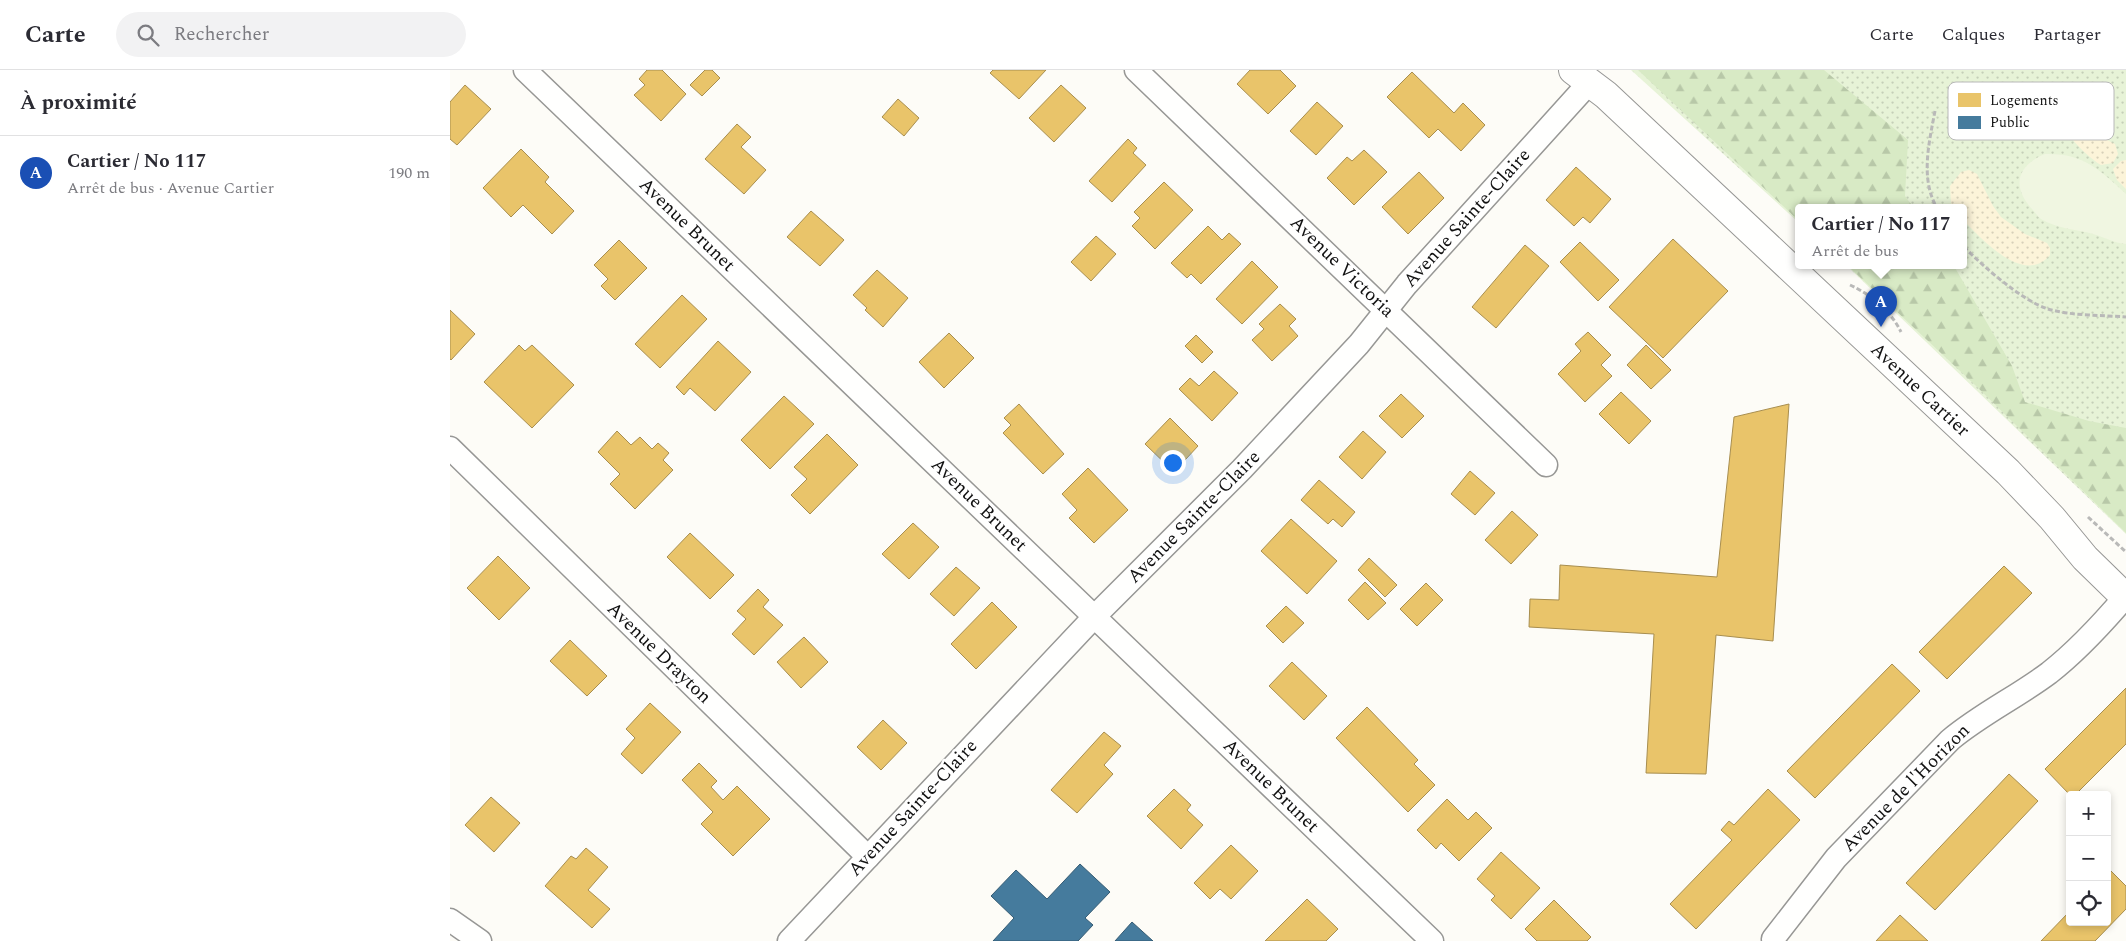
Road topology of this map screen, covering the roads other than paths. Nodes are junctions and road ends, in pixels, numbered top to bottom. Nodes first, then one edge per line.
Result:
1 (525, 70) edge
2 (1136, 70) edge
3 (1581, 77) edge
4 (1386, 310) junction
5 (450, 448) edge
6 (1546, 465) dead end
7 (2126, 598) edge
8 (1095, 616) junction
9 (868, 857) junction
10 (450, 920) edge
11 (1773, 939) dead end
12 (480, 941) edge
13 (789, 941) edge
14 (1432, 941) edge

1 - 8 street, Avenue Brunet
2 - 4 street, Avenue Victoria
3 - 4 street, Avenue Sainte-Claire
3 - 7 street, Avenue Cartier
4 - 6 street, Avenue Victoria
4 - 8 street, Avenue Sainte-Claire
5 - 9 street, Avenue Drayton
7 - 11 street, Avenue de l'Horizon
8 - 9 street, Avenue Sainte-Claire
8 - 14 street, Avenue Brunet
9 - 13 street, Avenue Sainte-Claire
10 - 12 street

